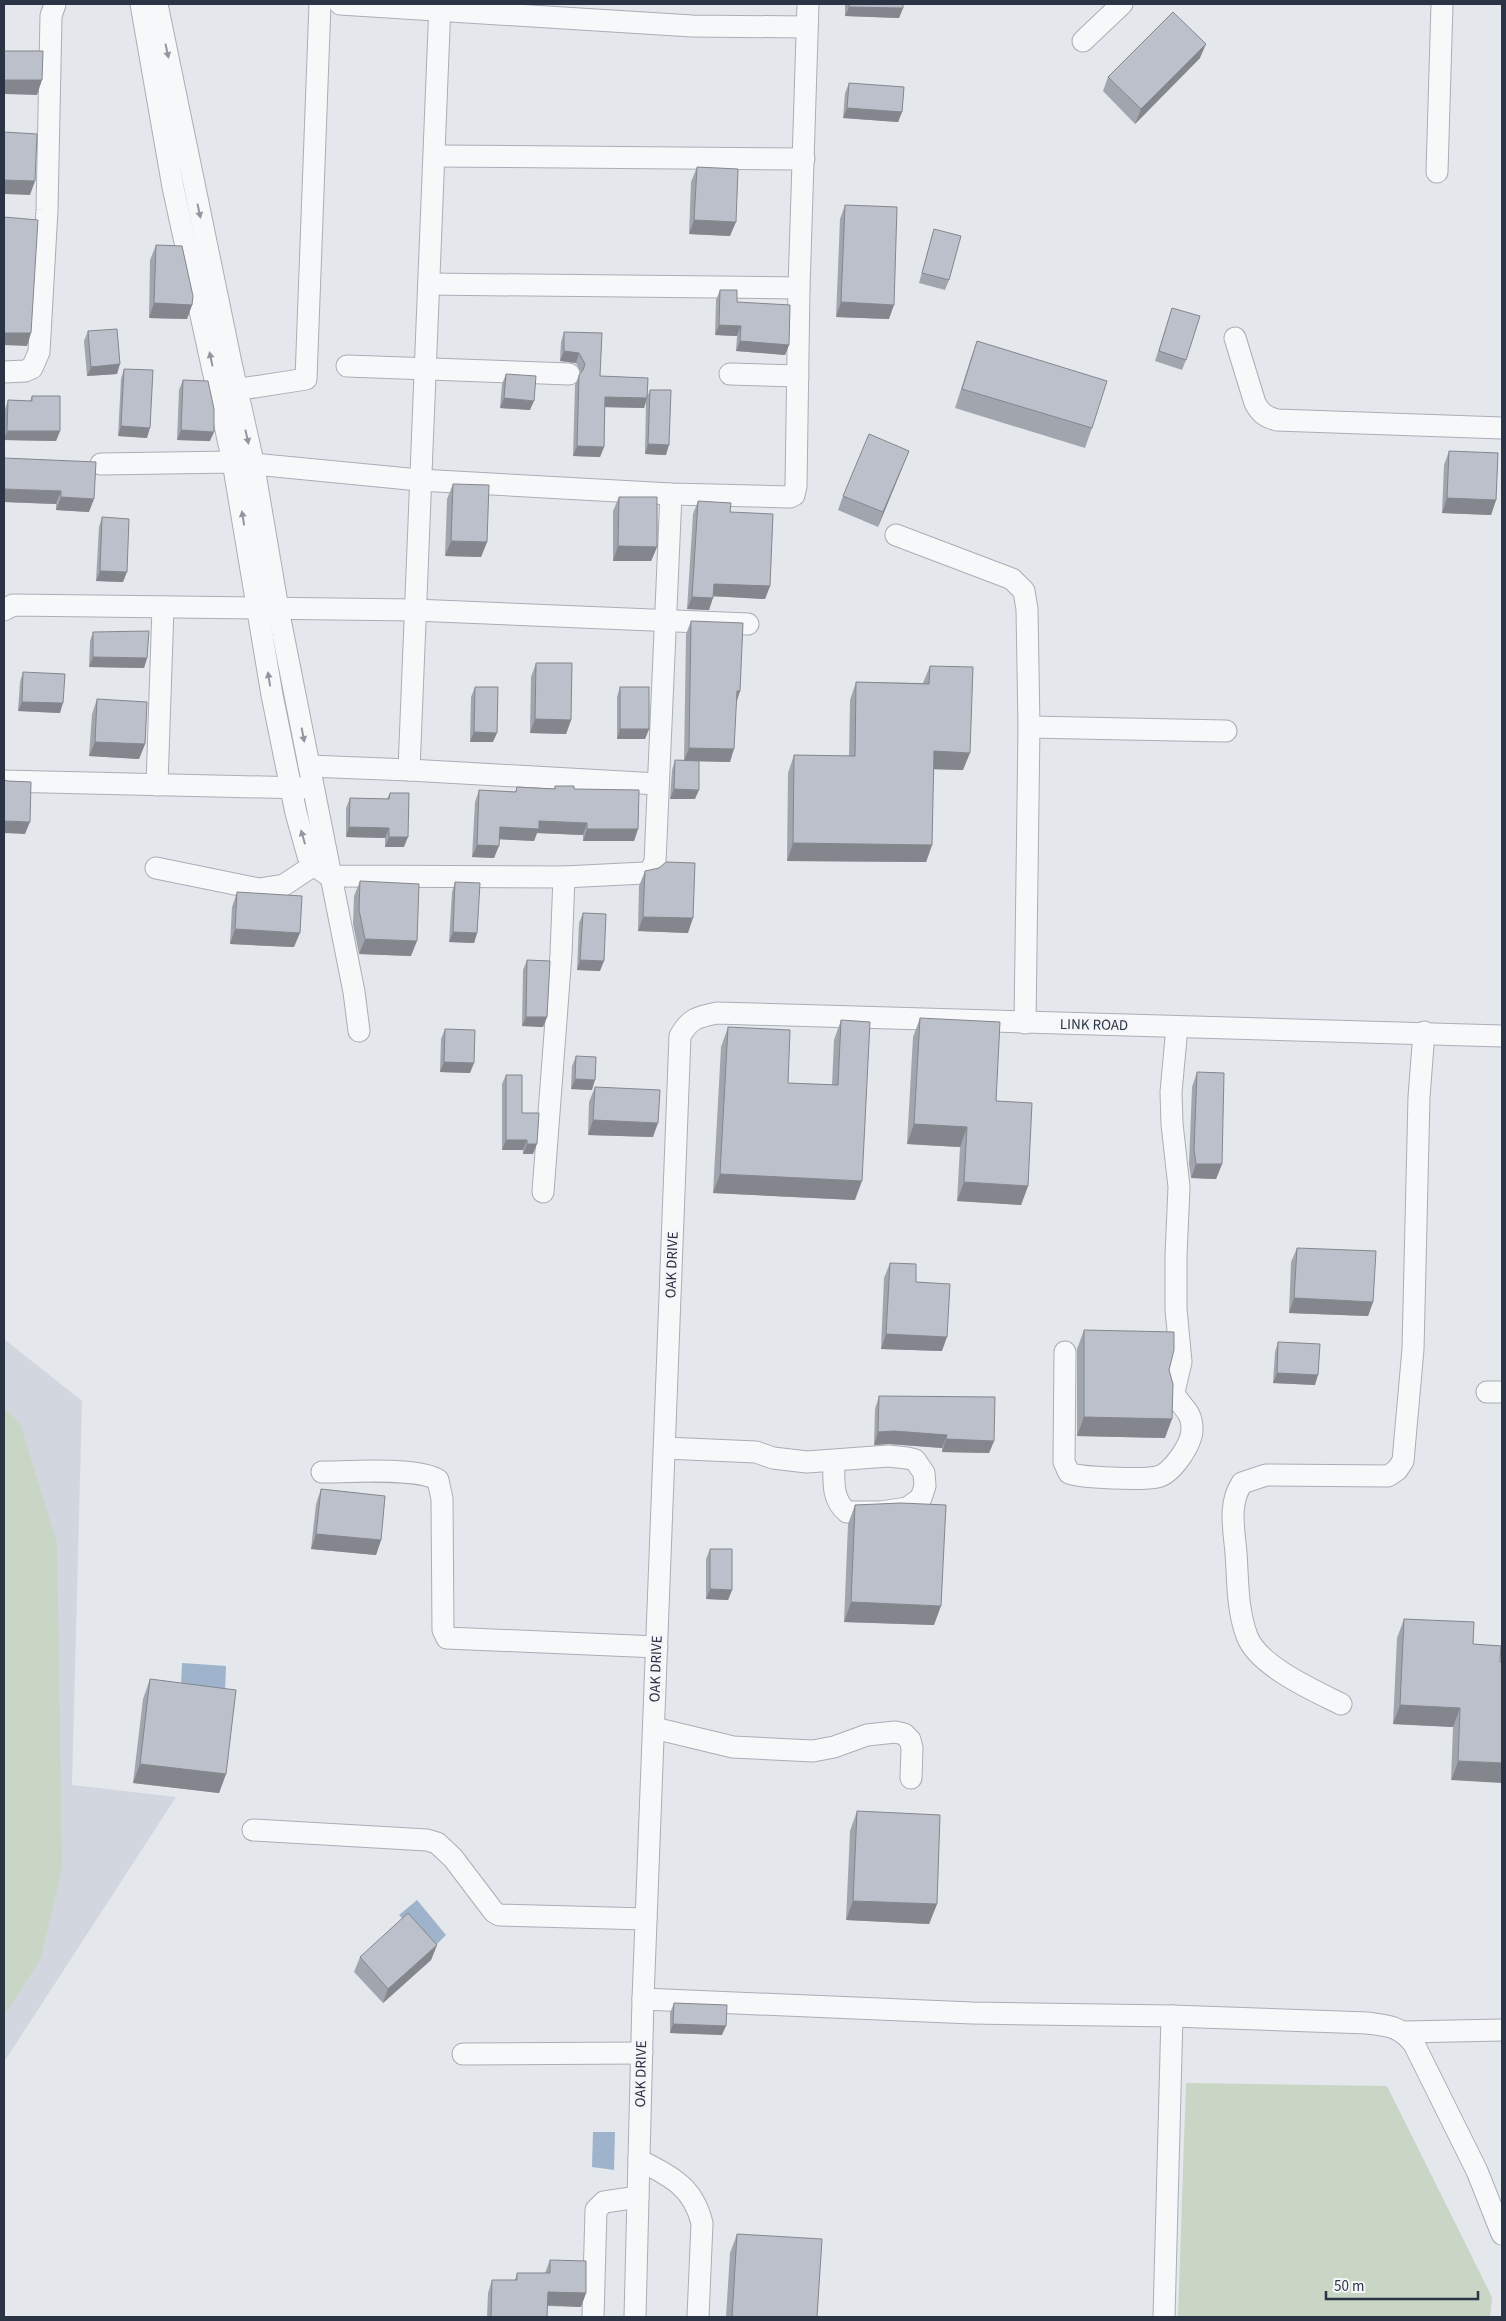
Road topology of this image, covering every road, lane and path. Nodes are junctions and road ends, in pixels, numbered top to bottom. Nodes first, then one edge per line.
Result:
1 (55, 4) edge
2 (141, 4) edge
3 (157, 4) edge
4 (320, 4) edge
5 (340, 4) edge
6 (808, 4) edge
7 (1122, 4) edge
8 (1442, 4) edge
9 (440, 7) edge
10 (807, 27) junction
11 (1083, 41) dead end
12 (435, 156) junction
13 (804, 159) junction
14 (1437, 172) dead end
15 (429, 284) junction
16 (799, 288) junction
17 (1235, 338) dead end
18 (347, 366) dead end
19 (427, 367) junction
20 (4, 372) edge
21 (569, 374) dead end
22 (730, 374) dead end
23 (798, 376) junction
24 (228, 391) junction
25 (1502, 428) edge
26 (243, 462) junction
27 (102, 464) dead end
28 (419, 480) junction
29 (671, 494) junction
30 (896, 535) dead end
31 (163, 607) junction
32 (257, 608) junction
33 (278, 609) junction
34 (4, 610) edge
35 (414, 610) junction
36 (666, 621) junction
37 (748, 624) dead end
38 (1029, 727) junction
39 (1226, 731) dead end
40 (309, 766) junction
41 (409, 770) junction
42 (4, 781) edge
43 (658, 784) junction
44 (158, 785) junction
45 (291, 788) junction
46 (313, 788) junction
47 (156, 868) dead end
48 (322, 871) junction
49 (564, 877) junction
50 (687, 1023) joint
51 (1025, 1023) junction
52 (1177, 1026) junction
53 (359, 1031) dead end
54 (1424, 1032) junction
55 (1502, 1036) edge
56 (543, 1192) dead end
57 (1065, 1352) dead end
58 (664, 1448) junction
59 (834, 1461) dead end
60 (322, 1472) dead end
61 (657, 1647) junction
62 (1341, 1704) dead end
63 (654, 1728) junction
64 (911, 1778) dead end
65 (253, 1830) dead end
66 (646, 1919) junction
67 (643, 1998) junction
68 (1172, 2016) junction
69 (1502, 2030) edge
70 (1405, 2032) junction
71 (642, 2053) junction
72 (463, 2054) dead end
73 (639, 2160) junction
74 (638, 2197) junction
75 (1502, 2234) edge
76 (592, 2317) edge
77 (635, 2317) edge
78 (698, 2317) edge
79 (1164, 2317) edge

1 - 20 street
24 -> 2 street
3 -> 24 street
4 - 24 street
5 - 9 street
6 - 10 street
7 - 11 street
8 - 14 street
9 - 10 street
9 - 12 street
10 - 13 street
12 - 13 street
12 - 15 street
13 - 16 street
15 - 16 street
15 - 19 street
16 - 23 street
17 - 25 street
18 - 19 street
19 - 21 street
19 - 28 street
22 - 23 street
23 - 29 street
24 - 26 street
26 - 27 street
26 - 28 street
32 -> 26 street
26 - 33 street
28 - 29 street
28 - 35 street
29 - 36 street
30 - 38 street
31 - 32 street
31 - 34 street
31 - 44 street
32 - 33 street
45 -> 32 street
33 - 35 street
33 -> 40 street
35 - 36 street
35 - 41 street
36 - 37 street
36 - 43 street
38 - 39 street
38 - 51 street
40 - 41 street
40 - 46 street
41 - 43 street
42 - 44 street
43 - 49 street
44 - 45 street
45 - 46 street
48 -> 45 street
46 - 48 street
47 - 48 street
48 - 49 street
48 - 53 street
49 - 56 street
50 - 51 street, LINK ROAD
50 - 58 street, OAK DRIVE
51 - 52 street, LINK ROAD
52 - 54 street, LINK ROAD
52 - 57 street
54 - 55 street, LINK ROAD
54 - 62 street
58 - 59 street
58 - 61 street, OAK DRIVE
60 - 61 street
61 - 63 street, OAK DRIVE
63 - 64 street
63 - 66 street, OAK DRIVE
65 - 66 street
66 - 67 street, OAK DRIVE
67 - 68 street
67 - 71 street, OAK DRIVE
68 - 70 street
68 - 79 street
69 - 70 street
70 - 75 street
71 - 72 street
71 - 73 street, OAK DRIVE
73 - 74 street, OAK DRIVE
73 - 78 street
74 - 76 street
74 - 77 street, OAK DRIVE

